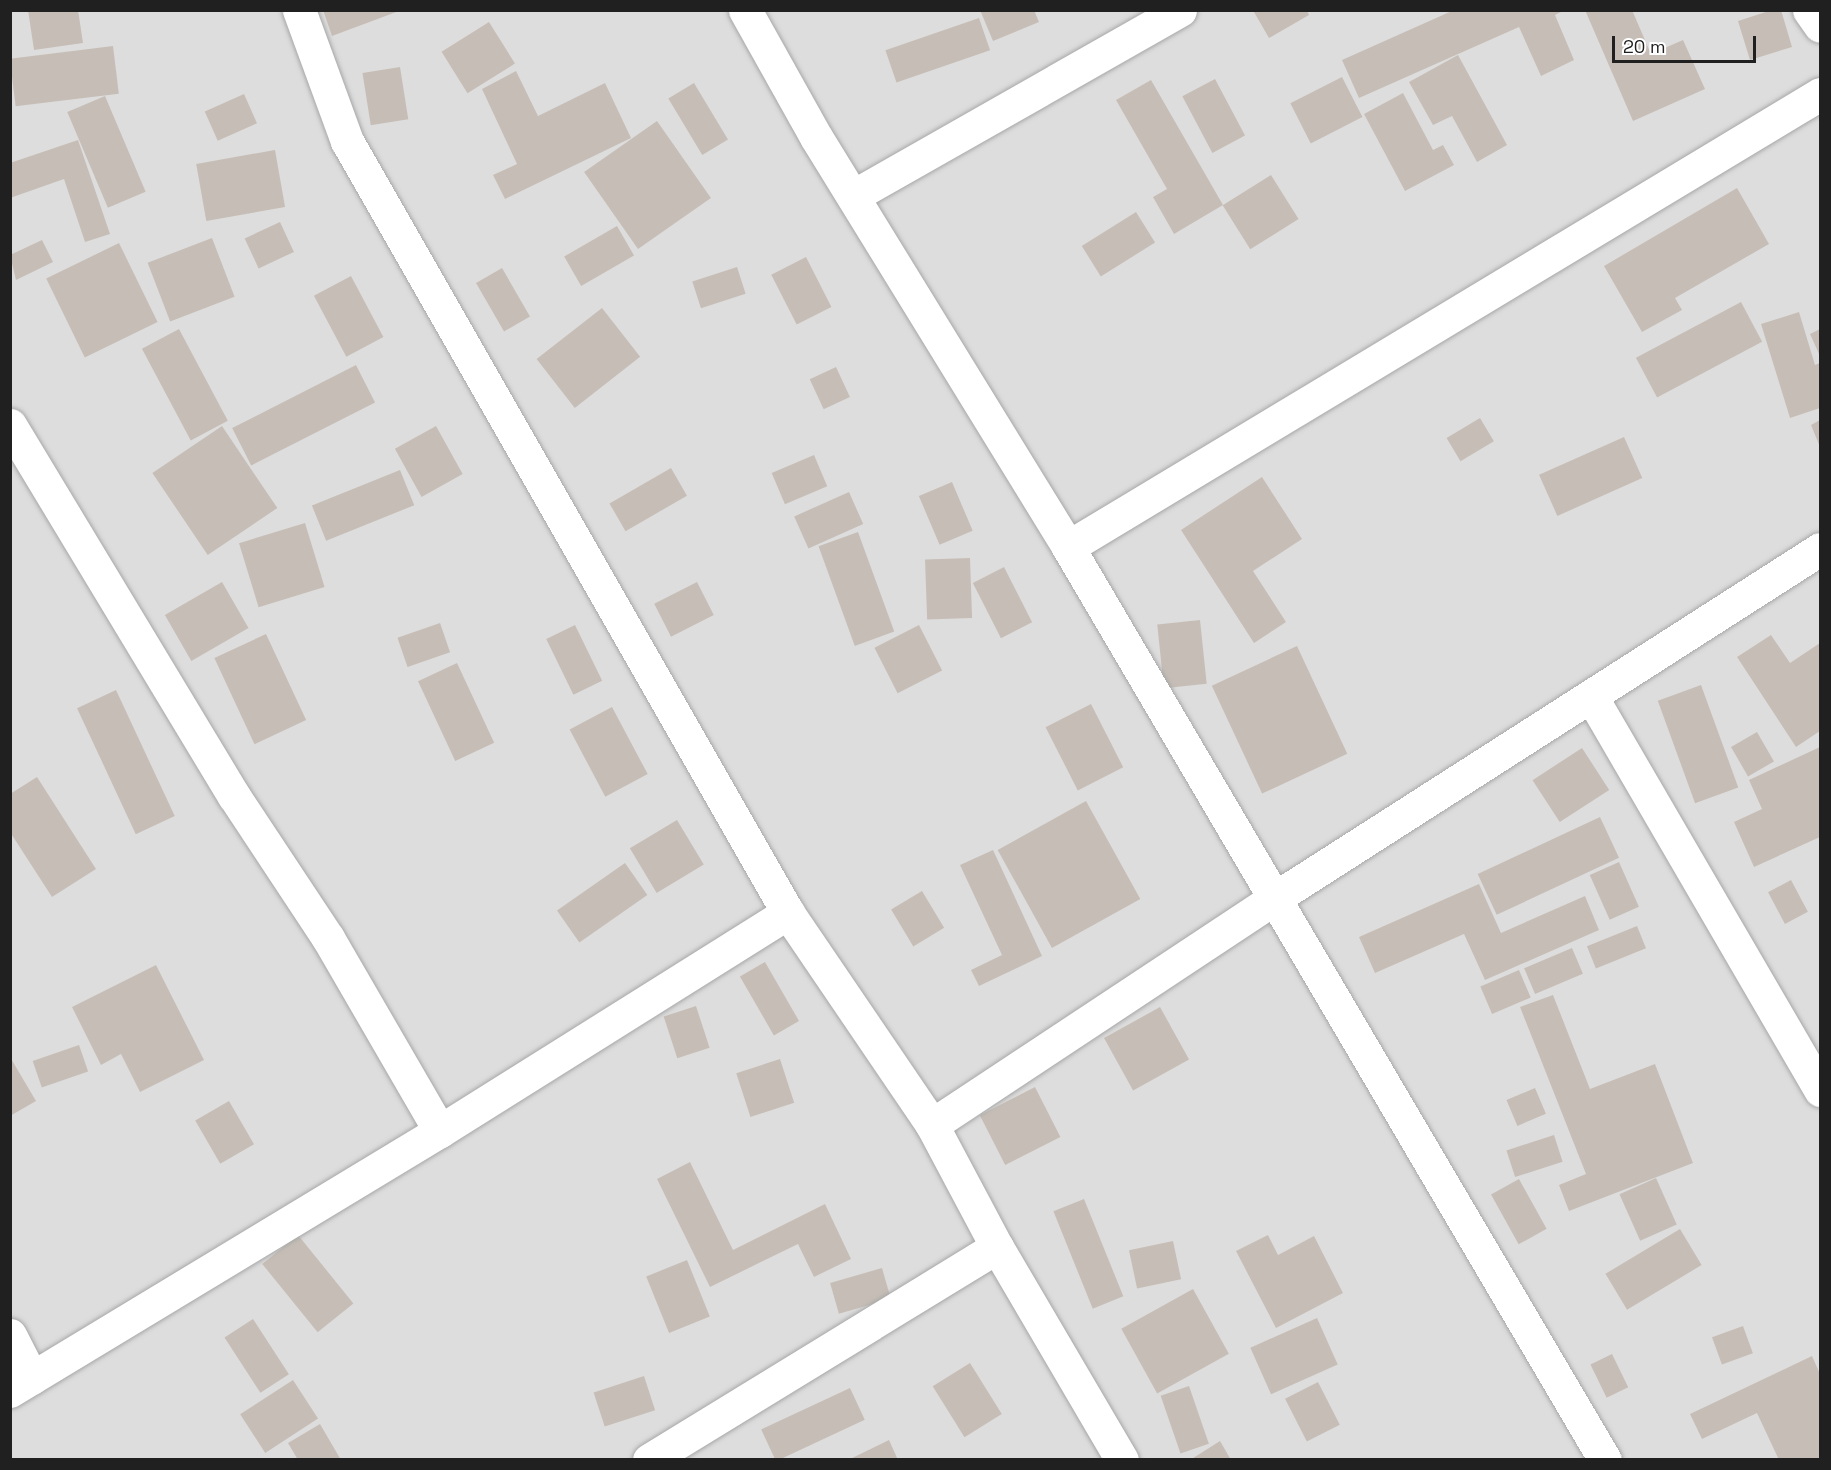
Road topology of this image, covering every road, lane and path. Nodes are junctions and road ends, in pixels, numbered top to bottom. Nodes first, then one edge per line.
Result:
1 (299, 10) edge
2 (745, 10) edge
3 (1180, 10) edge
4 (1809, 10) edge
5 (1821, 26) edge
6 (1821, 94) edge
7 (853, 196) junction
8 (10, 425) edge
9 (1068, 547) junction
10 (1821, 549) edge
11 (1591, 696) junction
12 (1275, 898) junction
13 (788, 913) junction
14 (1821, 1090) edge
15 (932, 1125) junction
16 (440, 1131) junction
17 (997, 1247) junction
18 (10, 1335) edge
19 (21, 1385) edge
20 (649, 1460) edge
21 (1122, 1460) edge
22 (1605, 1460) edge

1 - 13 street
2 - 7 street
3 - 7 street
4 - 5 street
6 - 9 street
7 - 9 street
8 - 16 street
9 - 12 street
10 - 11 street
11 - 12 street
11 - 14 street
12 - 15 street
12 - 22 street
13 - 15 street
13 - 16 street
15 - 17 street
16 - 19 street
17 - 20 street
17 - 21 street
18 - 19 street

